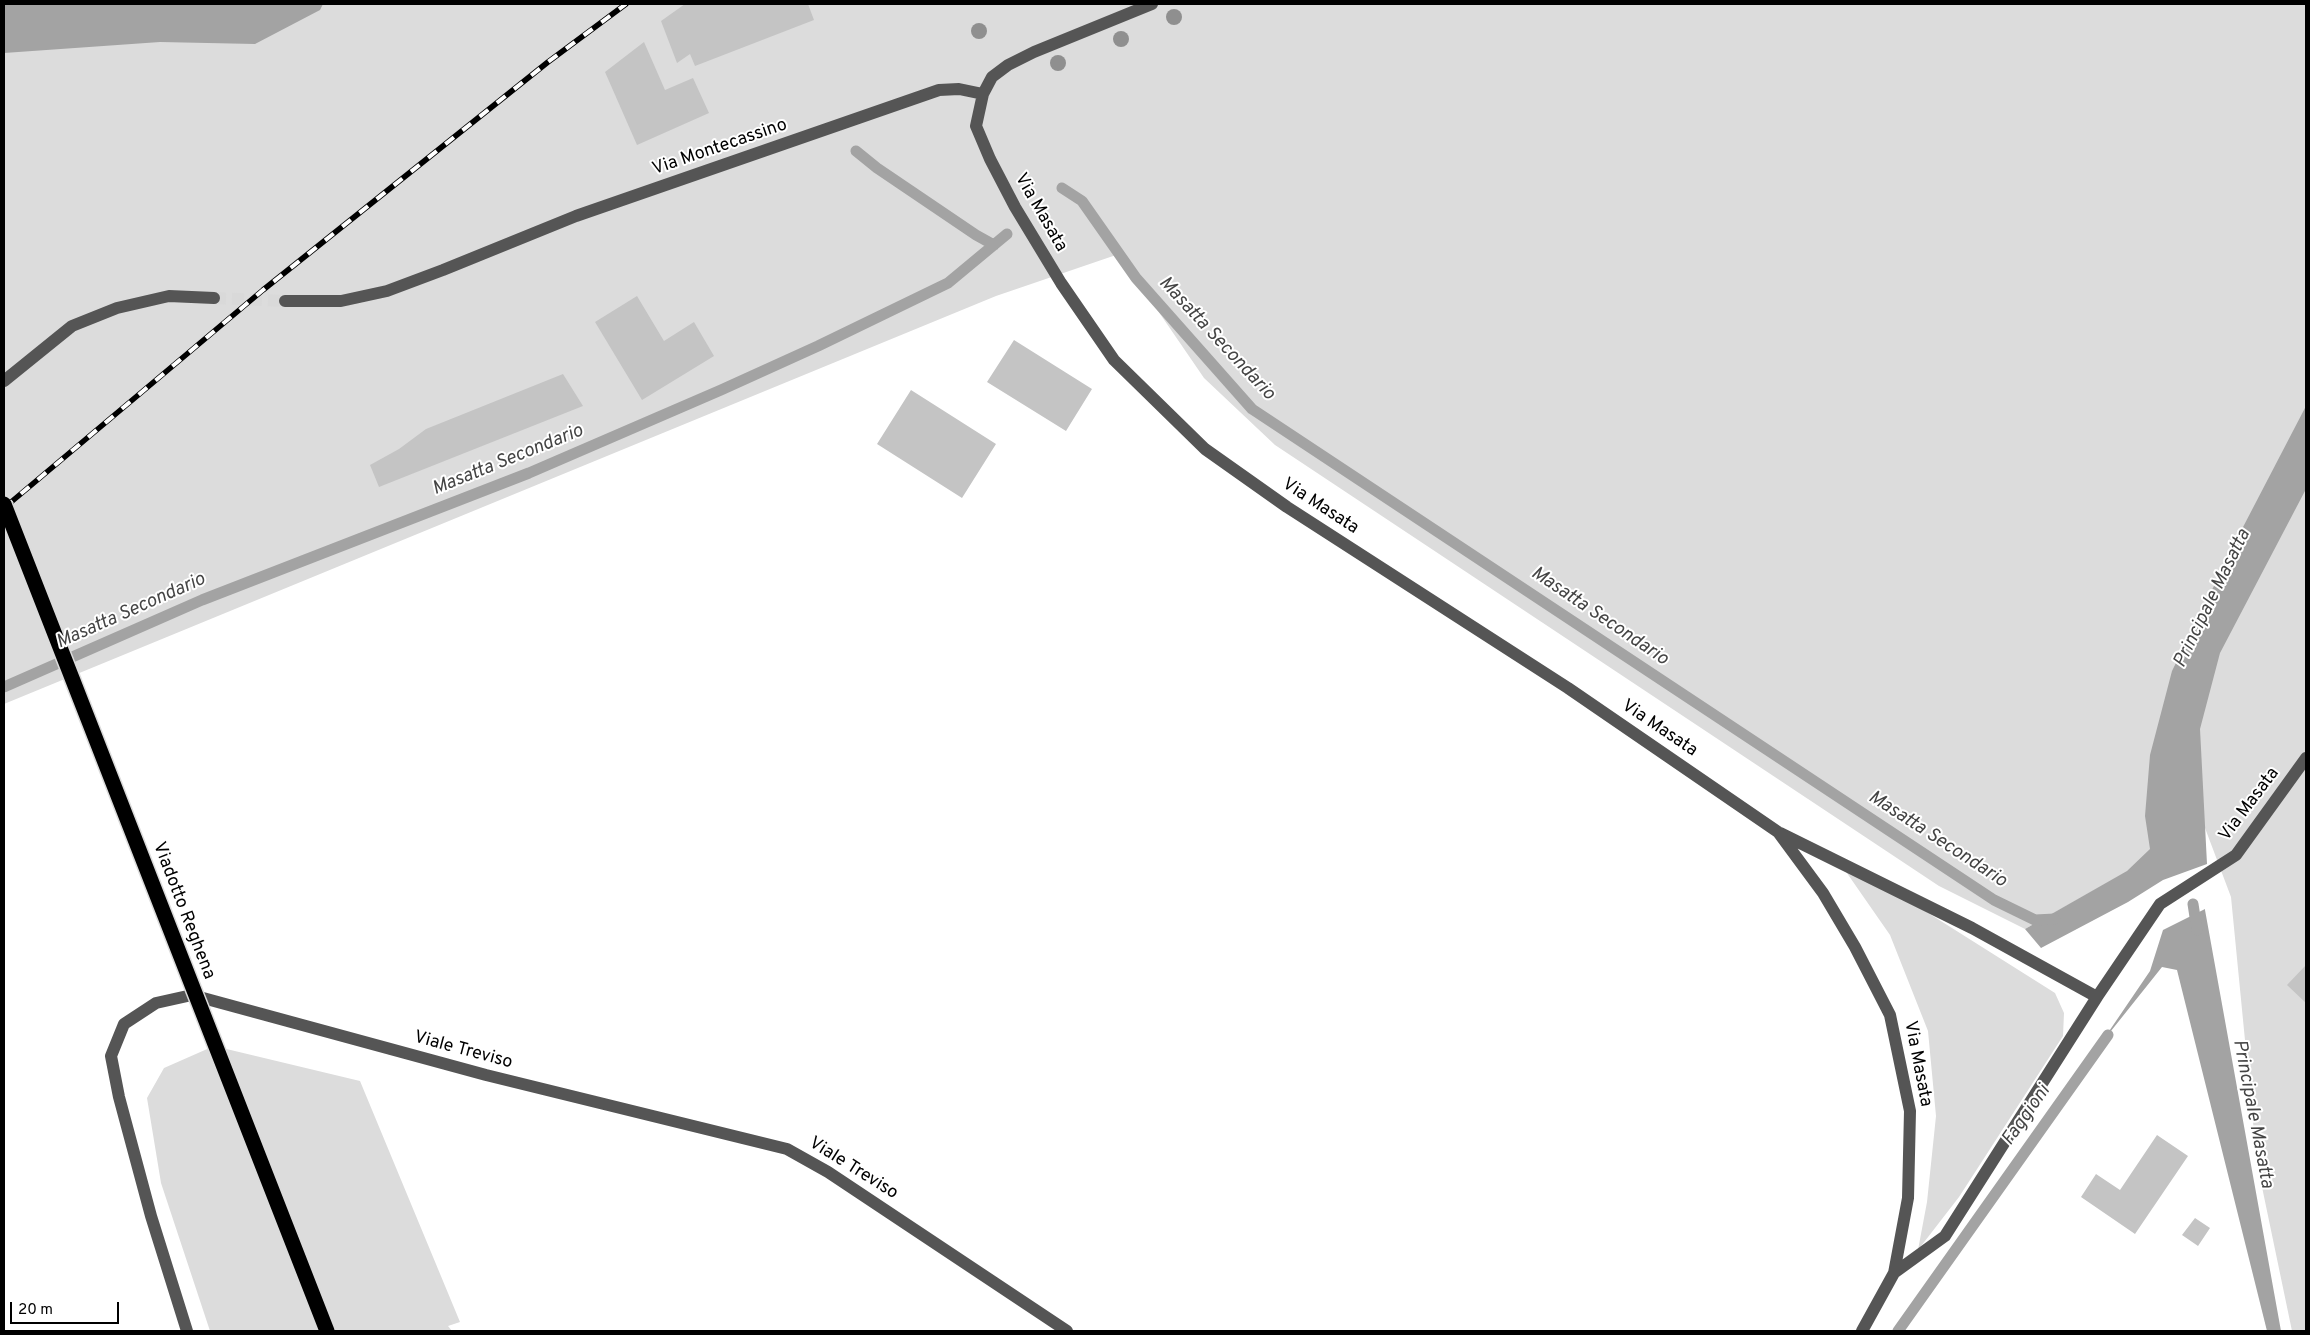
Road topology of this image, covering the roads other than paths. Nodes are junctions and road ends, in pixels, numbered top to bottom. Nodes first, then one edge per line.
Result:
1 (1152, 4) edge
2 (982, 94) junction
3 (214, 298) tunnel mouth
4 (285, 301) tunnel mouth
5 (4, 381) edge
6 (4, 504) edge
7 (2306, 758) edge
8 (1778, 832) junction
9 (2096, 997) junction
10 (1894, 1273) junction
11 (187, 1331) edge
12 (327, 1331) edge
13 (1067, 1331) edge
14 (1862, 1331) edge

1 - 2 street
2 - 4 street, Via Montecassino
2 - 8 street, Via Masata
3 - 5 street
6 - 12 highway, Viadotto Reghena, bridge
7 - 9 street, Via Masata
8 - 9 street, Via Masata
8 - 10 street, Via Masata
9 - 10 street, Via Masata
10 - 14 street, Via Masata
11 - 13 street, Viale Treviso

